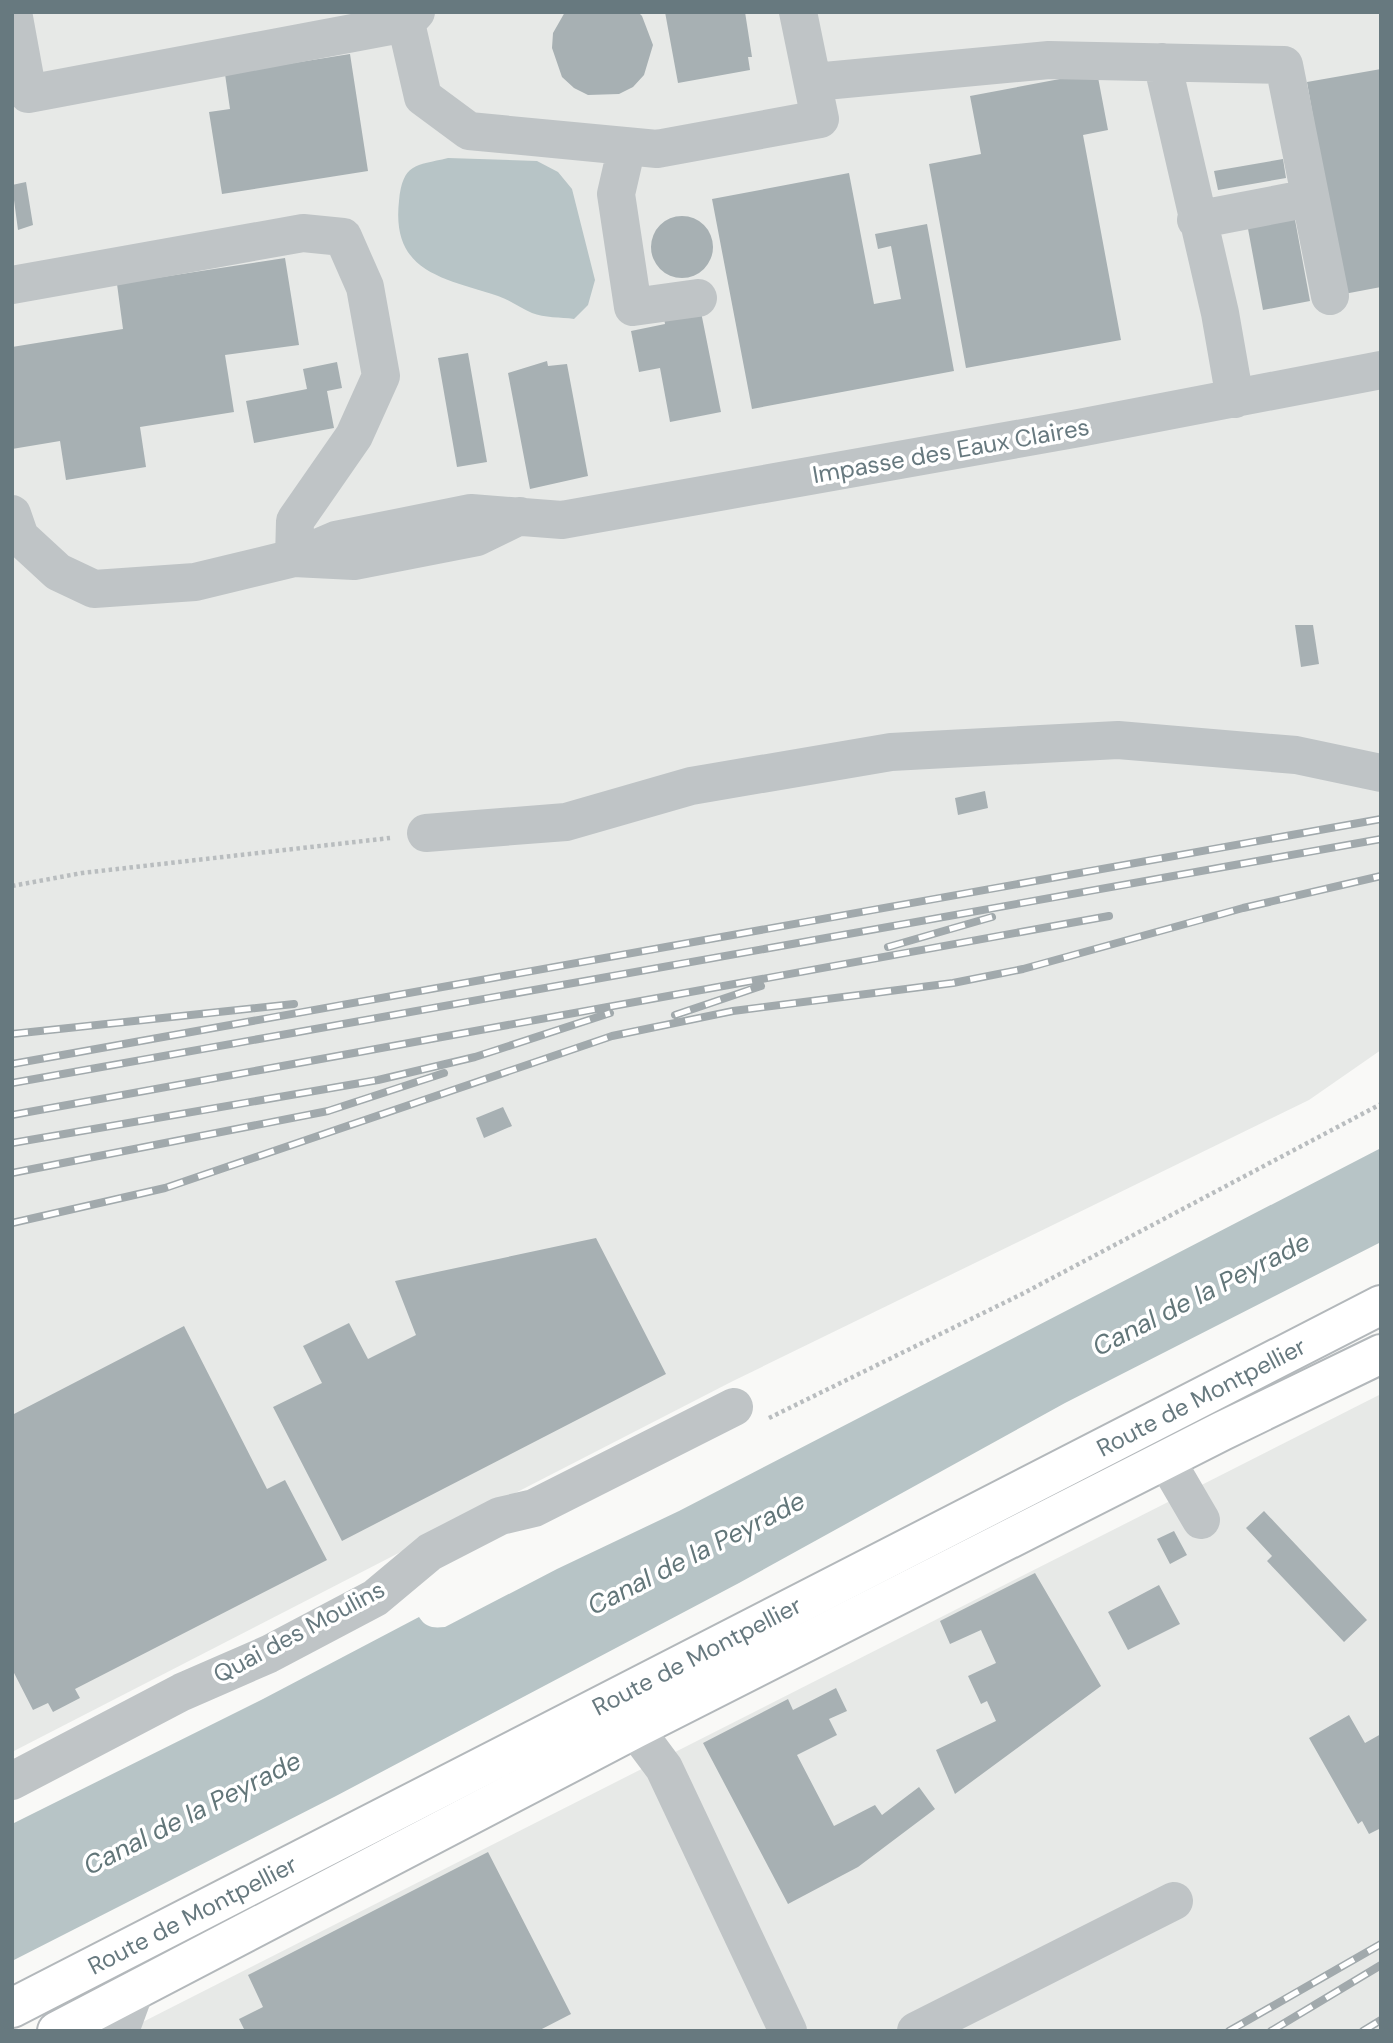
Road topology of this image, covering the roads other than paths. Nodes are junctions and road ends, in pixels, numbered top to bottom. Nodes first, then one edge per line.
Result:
1 (13, 12) edge
2 (798, 12) edge
3 (411, 18) edge
4 (1162, 62) junction
5 (814, 82) junction
6 (628, 146) junction
7 (1310, 198) junction
8 (1196, 220) junction
9 (12, 285) edge
10 (1330, 296) dead end
11 (698, 298) dead end
12 (1381, 370) edge
13 (1235, 399) junction
14 (12, 514) edge
15 (294, 558) junction
16 (1381, 773) edge
17 (426, 833) road end
18 (1381, 1305) edge
19 (1381, 1354) edge
20 (734, 1407) dead end
21 (1166, 1460) junction
22 (1200, 1520) dead end
23 (635, 1729) junction
24 (12, 1781) edge
25 (1174, 1901) dead end
26 (134, 1993) junction
27 (12, 2008) edge
28 (57, 2031) edge
29 (120, 2031) edge
30 (788, 2031) edge
31 (916, 2031) edge

1 - 3 street
2 - 5 street
3 - 6 street
4 - 5 street
4 - 7 street
4 - 8 street
5 - 6 street
6 - 11 street
7 - 8 street
7 - 10 street
8 - 13 street
9 - 15 street
12 - 13 street, Impasse des Eaux Claires
13 - 15 street, Impasse des Eaux Claires
14 - 15 street, Impasse des Eaux Claires
16 - 17 street
18 - 27 main road, Route de Montpellier
19 - 21 main road, Route de Montpellier
20 - 24 street, Quai des Moulins
21 - 22 street
21 - 23 main road, Route de Montpellier
23 - 26 main road, Route de Montpellier
23 - 30 street
25 - 31 street
26 - 28 main road, Route de Montpellier
26 - 29 street

